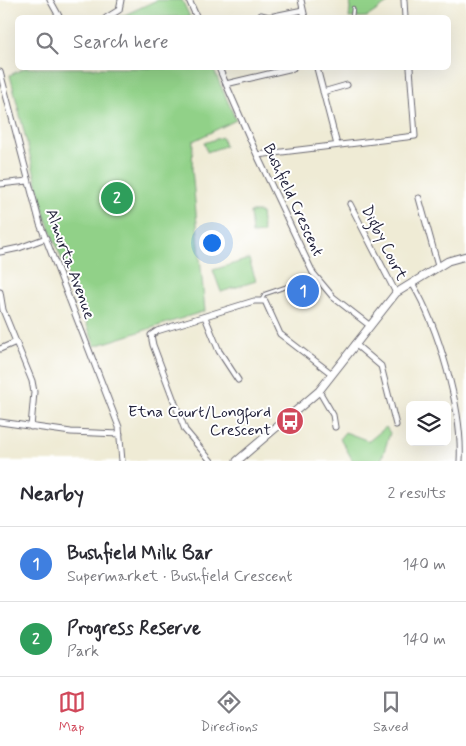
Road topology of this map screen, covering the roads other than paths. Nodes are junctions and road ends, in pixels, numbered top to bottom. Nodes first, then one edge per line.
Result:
1 (50, 0) edge
2 (121, 0) edge
3 (189, 0) edge
4 (301, 0) edge
5 (404, 0) edge
6 (353, 8) dead end
7 (303, 10) junction
8 (58, 15) edge
9 (111, 15) edge
10 (196, 15) edge
11 (279, 15) edge
12 (304, 15) edge
13 (352, 15) edge
14 (405, 15) edge
15 (220, 70) edge
16 (285, 70) edge
17 (317, 70) edge
18 (410, 70) edge
19 (0, 72) edge
20 (226, 84) junction
21 (347, 85) dead end
22 (322, 92) junction
23 (338, 145) junction
24 (258, 155) junction
25 (28, 181) junction
26 (0, 184) edge
27 (419, 198) dead end
28 (350, 204) dead end
29 (46, 238) junction
30 (0, 252) edge
31 (466, 256) edge
32 (438, 266) junction
33 (317, 277) junction
34 (412, 282) junction
35 (0, 292) edge
36 (396, 293) junction
37 (261, 301) junction
38 (205, 317) junction
39 (369, 325) junction
40 (16, 342) junction
41 (355, 344) junction
42 (0, 349) edge
43 (332, 374) junction
44 (238, 380) dead end
45 (319, 391) junction
46 (0, 422) edge
47 (396, 424) dead end
48 (31, 427) junction
49 (335, 427) dead end
50 (120, 434) junction
51 (122, 461) edge
52 (211, 461) edge
53 (237, 461) edge
54 (460, 461) edge

1 - 8 street
2 - 9 street
3 - 10 street
4 - 7 street
5 - 14 street
6 - 13 lane
7 - 11 street
7 - 12 street
15 - 20 street, Bushfield Crescent
16 - 20 street
17 - 22 street
18 - 23 street
19 - 25 street, Almurta Avenue
20 - 24 street, Bushfield Crescent
21 - 22 street
22 - 23 street
23 - 24 street
24 - 33 street, Bushfield Crescent
25 - 26 street
25 - 29 street, Almurta Avenue
27 - 32 street
28 - 36 street, Digby Court
29 - 30 street
29 - 50 street, Almurta Avenue
31 - 32 street
32 - 34 street
33 - 37 lane
33 - 39 street, Bushfield Crescent
34 - 36 street
34 - 54 street
35 - 40 street
36 - 39 street
37 - 38 street
37 - 43 street
38 - 44 street
38 - 52 street
39 - 41 street
40 - 42 street
40 - 48 street
41 - 43 street
41 - 47 street
43 - 45 street
45 - 49 street
45 - 53 street
46 - 48 street
48 - 50 street
50 - 51 street, Almurta Avenue

